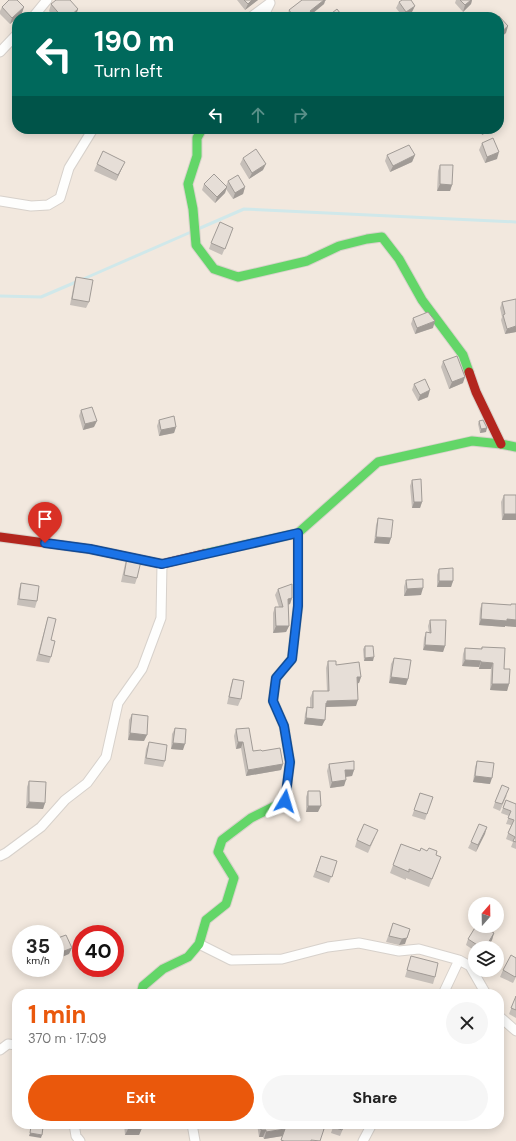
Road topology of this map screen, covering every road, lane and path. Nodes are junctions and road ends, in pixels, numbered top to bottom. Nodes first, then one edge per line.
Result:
1 (47, 0) edge
2 (270, 1) edge
3 (37, 12) edge
4 (257, 12) edge
5 (265, 12) edge
6 (12, 39) edge
7 (0, 52) edge
8 (90, 134) edge
9 (200, 134) edge
10 (0, 201) edge
11 (501, 444) junction
12 (516, 447) edge
13 (298, 533) junction
14 (0, 537) edge
15 (162, 564) junction
16 (0, 856) edge
17 (199, 944) junction
18 (459, 960) junction
19 (142, 989) edge
20 (445, 989) edge
21 (483, 989) edge
22 (504, 1020) edge
23 (516, 1031) edge
24 (12, 1044) edge
25 (0, 1050) edge
26 (74, 1129) edge
27 (193, 1129) edge
28 (369, 1129) edge
29 (75, 1139) edge
30 (195, 1141) edge
31 (363, 1141) edge

1 - 3 street
2 - 4 street
2 - 5 street
6 - 7 street
8 - 10 street
9 - 11 street
11 - 12 street
11 - 13 street
13 - 15 street
13 - 17 street
14 - 15 street
15 - 16 street
17 - 18 street
17 - 19 street
18 - 20 street
18 - 21 street
22 - 23 street
24 - 25 street
26 - 29 street
27 - 30 street
28 - 31 street

